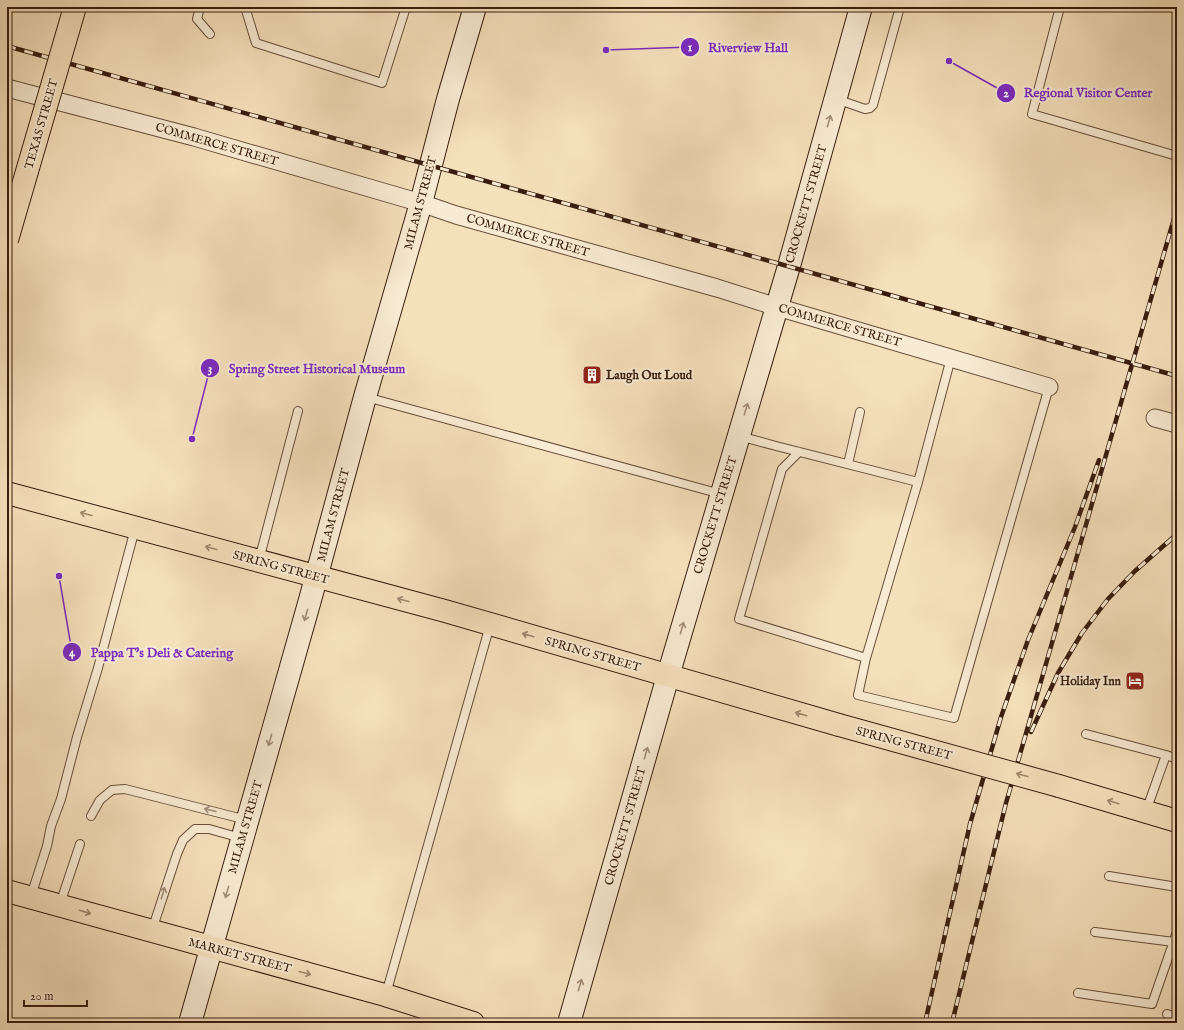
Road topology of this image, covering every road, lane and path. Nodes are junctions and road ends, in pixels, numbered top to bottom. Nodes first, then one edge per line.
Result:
1 (75, 7) edge
2 (200, 7) edge
3 (245, 7) edge
4 (406, 7) edge
5 (474, 7) edge
6 (861, 7) edge
7 (900, 7) edge
8 (1060, 7) edge
9 (210, 34) dead end
10 (7, 88) edge
11 (835, 99) junction
12 (1177, 156) edge
13 (421, 203) junction
14 (7, 240) edge
15 (777, 307) junction
16 (951, 358) junction
17 (1049, 387) joint
18 (365, 397) junction
19 (298, 411) dead end
20 (860, 412) dead end
21 (1155, 418) dead end
22 (1177, 424) edge
23 (739, 436) junction
24 (799, 452) junction
25 (848, 464) junction
26 (918, 482) junction
27 (7, 493) edge
28 (721, 494) junction
29 (136, 528) junction
30 (259, 561) junction
31 (316, 577) junction
32 (490, 624) junction
33 (866, 658) junction
34 (668, 676) junction
35 (1086, 734) dead end
36 (1166, 755) junction
37 (1177, 759) edge
38 (1145, 812) junction
39 (91, 816) dead end
40 (1177, 821) edge
41 (245, 829) junction
42 (80, 844) dead end
43 (1109, 876) dead end
44 (1177, 887) edge
45 (7, 890) edge
46 (31, 897) junction
47 (59, 905) junction
48 (152, 931) junction
49 (1095, 932) dead end
50 (1177, 932) edge
51 (1174, 942) junction
52 (211, 947) junction
53 (1078, 993) dead end
54 (385, 995) junction
55 (1168, 1014) dead end
56 (1177, 1017) edge
57 (190, 1023) edge
58 (473, 1023) edge
59 (569, 1023) edge

1 - 14 main road, TEXAS STREET, bridge
2 - 9 lane
3 - 4 lane
5 - 13 street, MILAM STREET
6 - 11 street, CROCKETT STREET
7 - 11 lane
8 - 12 lane
10 - 13 street, COMMERCE STREET
15 -> 11 street, CROCKETT STREET
13 - 15 street, COMMERCE STREET
13 - 18 street, MILAM STREET
15 - 16 street, COMMERCE STREET
23 -> 15 street, CROCKETT STREET
16 - 17 street, COMMERCE STREET
16 - 26 lane
17 - 33 lane
18 - 28 lane
18 - 31 street, MILAM STREET
19 - 30 lane
20 - 25 lane
21 - 22 street
23 - 24 lane
23 - 28 street, CROCKETT STREET
24 - 25 lane
24 - 33 lane
25 - 26 lane
26 - 33 lane
29 -> 27 main road, SPRING STREET
34 -> 28 street, CROCKETT STREET
30 -> 29 main road, SPRING STREET
29 - 46 lane
30 - 31 main road, SPRING STREET
32 -> 31 main road, SPRING STREET
31 -> 41 street, MILAM STREET
34 -> 32 main road, SPRING STREET
32 - 54 lane
38 -> 34 main road, SPRING STREET, bridge
59 -> 34 street, CROCKETT STREET
35 - 36 lane
36 - 37 lane
36 - 38 lane
38 - 40 main road, SPRING STREET
41 -> 39 lane
48 -> 41 lane
41 -> 52 street, MILAM STREET
42 - 47 lane
43 - 44 lane
45 - 46 main road, MARKET STREET
46 - 47 main road, MARKET STREET
47 -> 48 main road, MARKET STREET
48 - 52 main road, MARKET STREET
49 - 51 lane
50 - 51 lane
51 - 53 lane
52 -> 54 main road, MARKET STREET
52 - 57 street, MILAM STREET
54 - 58 main road, MARKET STREET
55 - 56 lane

